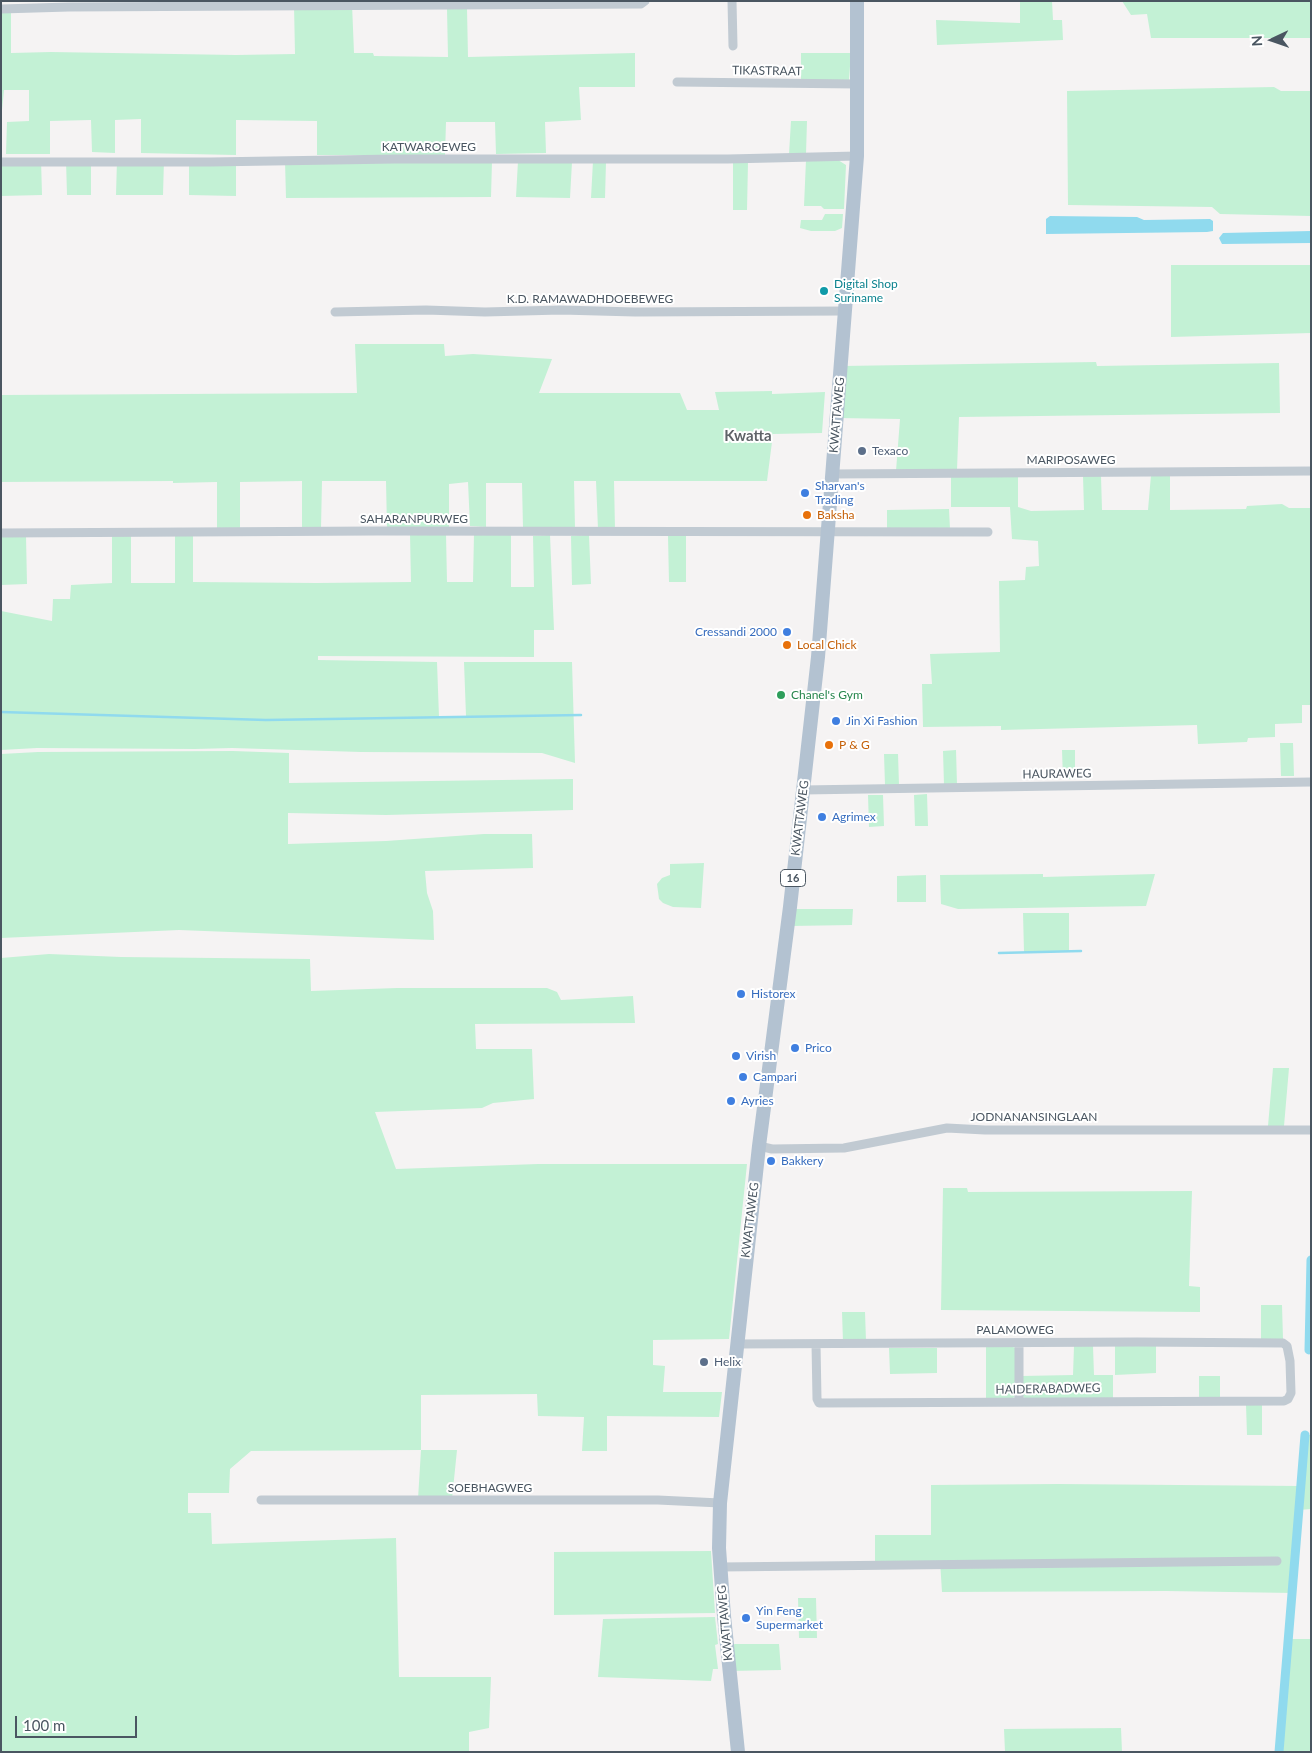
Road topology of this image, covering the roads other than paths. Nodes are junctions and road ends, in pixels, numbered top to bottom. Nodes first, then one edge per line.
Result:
1 (2, 1) edge
2 (645, 1) edge
3 (732, 1) edge
4 (857, 1) edge
5 (326, 4) edge
6 (1, 9) edge
7 (733, 46) dead end
8 (677, 82) dead end
9 (857, 84) junction
10 (857, 156) junction
11 (1, 162) edge
12 (846, 311) junction
13 (335, 312) dead end
14 (1311, 471) edge
15 (832, 474) junction
16 (828, 532) junction
17 (988, 532) dead end
18 (1, 533) edge
19 (1311, 782) edge
20 (803, 790) junction
21 (1311, 1130) edge
22 (759, 1146) junction
23 (1019, 1343) junction
24 (736, 1344) junction
25 (816, 1344) junction
26 (1289, 1351) joint
27 (1019, 1402) junction
28 (261, 1500) dead end
29 (720, 1503) junction
30 (1277, 1561) dead end
31 (720, 1567) junction
32 (738, 1752) edge

1 - 6 street
2 - 5 street
3 - 7 street
4 - 9 main road, KWATTAWEG / 16
5 - 6 street
8 - 9 street, TIKASTRAAT
9 - 10 main road, KWATTAWEG / 16
10 - 11 street, KATWAROEWEG
10 - 12 main road, KWATTAWEG / 16
12 - 13 street, K.D. RAMAWADHDOEBEWEG
12 - 15 main road, KWATTAWEG / 16
14 - 15 street, MARIPOSAWEG
15 - 16 main road, KWATTAWEG / 16
16 - 17 street, SAHARANPURWEG
16 - 18 street, SAHARANPURWEG
16 - 20 main road, KWATTAWEG / 16
19 - 20 street, HAURAWEG
20 - 22 main road, KWATTAWEG / 16
21 - 22 street, JODNANANSINGLAAN
22 - 24 main road, KWATTAWEG / 16
23 - 25 street, PALAMOWEG
23 - 26 street, PALAMOWEG
23 - 27 street
24 - 25 street, PALAMOWEG
24 - 29 main road, KWATTAWEG / 16
25 - 27 street, HAIDERABADWEG
26 - 27 street, HAIDERABADWEG
28 - 29 street, SOEBHAGWEG
29 - 31 main road, KWATTAWEG / 16
30 - 31 street
31 - 32 main road, KWATTAWEG / 16

